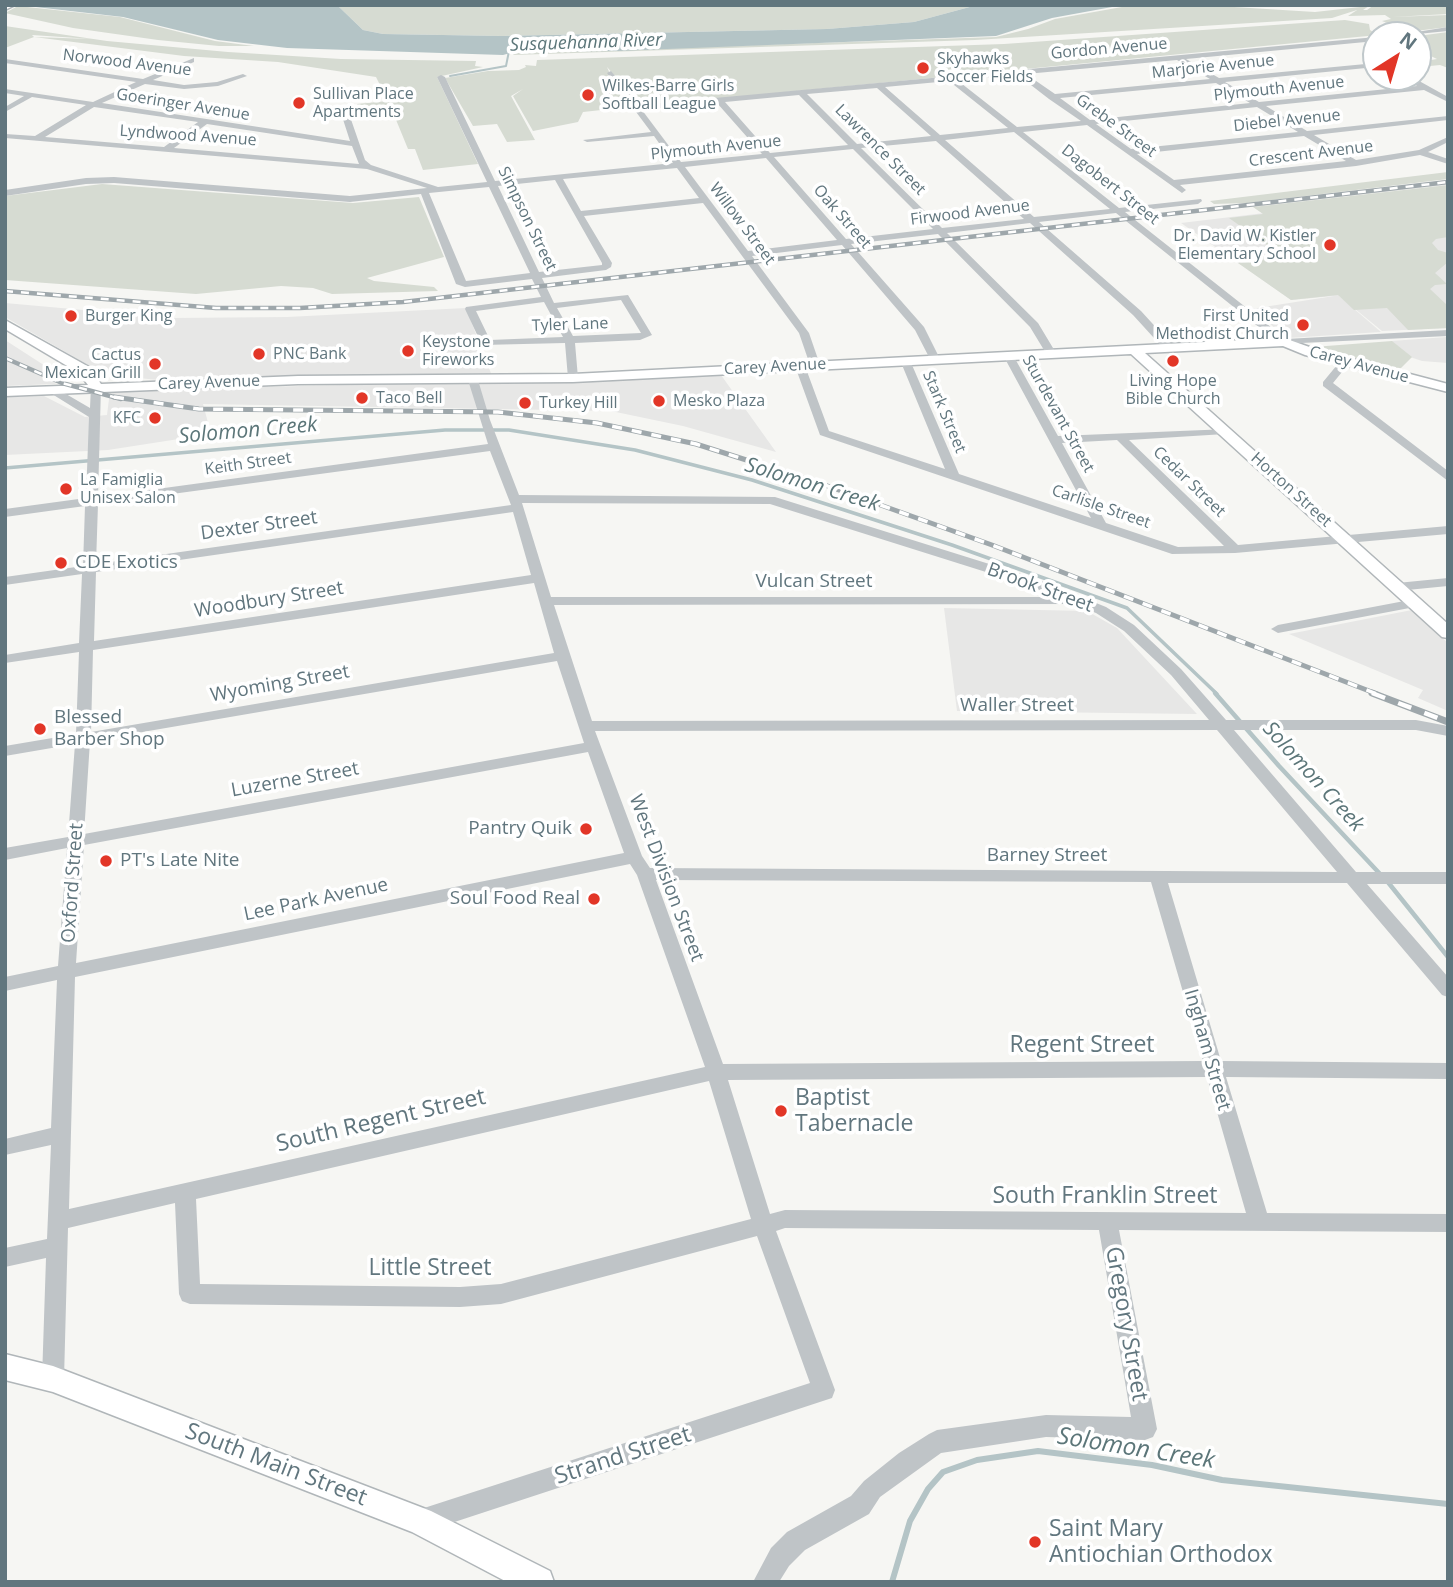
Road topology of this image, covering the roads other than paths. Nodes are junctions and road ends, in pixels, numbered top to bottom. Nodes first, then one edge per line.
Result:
1 (11, 5) edge
2 (5, 8) edge
3 (1362, 39) edge
4 (1336, 42) junction
5 (1356, 52) dead end
6 (1178, 57) junction
7 (191, 60) dead end
8 (5, 61) edge
9 (1362, 64) edge
10 (1018, 72) junction
11 (611, 73) dead end
12 (243, 76) dead end
13 (441, 77) dead end
14 (951, 79) junction
15 (1217, 80) junction
16 (144, 81) junction
17 (878, 85) junction
18 (1432, 90) edge
19 (5, 91) edge
20 (1393, 91) edge
21 (800, 92) junction
22 (31, 95) junction
23 (1052, 97) junction
24 (719, 100) junction
25 (1448, 100) edge
26 (92, 105) junction
27 (1260, 106) junction
28 (343, 107) dead end
29 (636, 108) junction
30 (5, 110) edge
31 (1448, 118) edge
32 (204, 122) junction
33 (1089, 124) junction
34 (1016, 131) junction
35 (1306, 133) junction
36 (654, 134) junction
37 (5, 136) edge
38 (36, 139) junction
39 (939, 139) junction
40 (1448, 139) edge
41 (587, 140) dead end
42 (357, 144) junction
43 (856, 148) junction
44 (167, 149) junction
45 (1129, 152) junction
46 (1420, 152) junction
47 (768, 157) junction
48 (1448, 162) edge
49 (1356, 163) junction
50 (678, 165) junction
51 (368, 167) junction
52 (558, 178) junction
53 (1173, 183) junction
54 (494, 184) junction
55 (439, 190) junction
56 (5, 192) edge
57 (424, 192) junction
58 (704, 200) junction
59 (1198, 201) joint
60 (1117, 211) junction
61 (579, 214) junction
62 (1034, 221) junction
63 (940, 232) junction
64 (844, 243) junction
65 (746, 254) junction
66 (538, 277) junction
67 (549, 302) junction
68 (5, 324) edge
69 (1448, 333) edge
70 (570, 341) junction
71 (1284, 342) junction
72 (1168, 348) junction
73 (1133, 349) junction
74 (1051, 353) junction
75 (1008, 355) junction
76 (935, 359) junction
77 (905, 360) junction
78 (1346, 362) junction
79 (815, 365) junction
80 (800, 366) junction
81 (84, 370) junction
82 (573, 378) junction
83 (473, 380) junction
84 (177, 385) junction
85 (96, 386) junction
86 (1448, 388) edge
87 (50, 389) junction
88 (5, 392) edge
89 (94, 415) junction
90 (1225, 431) junction
91 (489, 434) junction
92 (1120, 437) junction
93 (1056, 440) junction
94 (1447, 476) edge
95 (954, 477) junction
96 (92, 501) junction
97 (517, 504) junction
98 (5, 513) edge
99 (1101, 525) junction
100 (1448, 530) edge
101 (1346, 540) junction
102 (1235, 549) junction
103 (90, 569) junction
104 (538, 578) junction
105 (5, 581) edge
106 (1448, 582) edge
107 (1397, 587) junction
108 (547, 601) junction
109 (1082, 601) junction
110 (1415, 603) junction
111 (1278, 629) dead end
112 (1448, 633) edge
113 (87, 647) junction
114 (562, 656) junction
115 (5, 659) edge
116 (1224, 725) junction
117 (586, 726) junction
118 (1261, 726) joint
119 (1448, 731) edge
120 (83, 737) junction
121 (593, 746) junction
122 (5, 751) edge
123 (76, 842) junction
124 (5, 855) edge
125 (635, 857) junction
126 (645, 874) junction
127 (1357, 877) junction
128 (1158, 878) junction
129 (1448, 878) edge
130 (67, 971) junction
131 (5, 984) edge
132 (1448, 990) edge
133 (1212, 1069) junction
134 (1448, 1071) edge
135 (716, 1073) junction
136 (61, 1134) junction
137 (5, 1147) edge
138 (185, 1193) junction
139 (1107, 1220) junction
140 (58, 1221) junction
141 (1259, 1221) junction
142 (1448, 1223) edge
143 (763, 1225) junction
144 (56, 1246) junction
145 (5, 1258) edge
146 (5, 1367) edge
147 (53, 1379) junction
148 (824, 1390) joint
149 (421, 1521) junction
150 (540, 1582) edge
151 (765, 1582) edge

1 - 2 main road
3 - 4 street, Gordon Avenue
4 - 5 street
4 - 6 street, Gordon Avenue
6 - 10 street, Gordon Avenue
6 - 15 street
7 - 16 street
8 - 16 street, Norwood Avenue
9 - 15 street, Marjorie Avenue
10 - 14 street, Gordon Avenue
10 - 23 street, Grebe Street
11 - 29 street, Willow Street
12 - 16 street, Norwood Avenue
13 - 54 street, Simpson Street
14 - 17 street, Gordon Avenue
14 - 34 street, Dagobert Street
15 - 23 street, Marjorie Avenue
15 - 27 street
16 - 26 street
17 - 21 street, Gordon Avenue
17 - 39 street
18 - 25 street
19 - 22 street, Goeringer Avenue
20 - 27 street, Plymouth Avenue
21 - 24 street, Gordon Avenue
21 - 43 street, Lawrence Street
22 - 26 street, Goeringer Avenue
22 - 30 street
23 - 33 street, Grebe Street
24 - 29 street, Gordon Avenue
24 - 47 street, Oak Street
26 - 32 street, Goeringer Avenue
26 - 38 street
27 - 33 street, Plymouth Avenue
27 - 35 street
28 - 42 street
29 - 36 street, Willow Street
31 - 35 street, Diebel Avenue
32 - 42 street, Goeringer Avenue
32 - 44 street
33 - 34 street, Plymouth Avenue
33 - 45 street, Grebe Street
34 - 39 street, Plymouth Avenue
34 - 60 street, Dagobert Street
35 - 45 street, Diebel Avenue
35 - 49 street
36 - 41 street
36 - 50 street, Willow Street
37 - 38 street, Lyndwood Avenue
38 - 44 street, Lyndwood Avenue
39 - 43 street, Plymouth Avenue
39 - 62 street
40 - 46 street, Crescent Avenue
42 - 51 street
43 - 47 street, Plymouth Avenue
43 - 63 street, Lawrence Street
44 - 51 street, Lyndwood Avenue
45 - 53 street, Grebe Street
46 - 48 street
46 - 49 street, Crescent Avenue
47 - 50 street, Plymouth Avenue
47 - 64 street, Oak Street
49 - 53 street, Crescent Avenue
50 - 52 street, Plymouth Avenue
50 - 58 street, Willow Street
51 - 55 street, Lyndwood Avenue
52 - 54 street, Plymouth Avenue
52 - 61 street
53 - 59 street, Grebe Street
54 - 55 street, Plymouth Avenue
54 - 66 street, Simpson Street
55 - 57 street, Plymouth Avenue
56 - 57 street, Plymouth Avenue
57 - 66 street
58 - 61 street
58 - 65 street, Willow Street
59 - 60 street, Firwood Avenue
60 - 62 street, Firwood Avenue
60 - 71 street, Dagobert Street
61 - 66 street
62 - 63 street, Firwood Avenue
62 - 72 street
63 - 64 street, Firwood Avenue
63 - 74 street, Lawrence Street
64 - 65 street, Firwood Avenue
64 - 76 street, Oak Street
65 - 79 street, Willow Street
66 - 67 street, Simpson Street
67 - 70 street, Simpson Street
67 - 70 street, Tyler Lane
67 - 70 street, Tyler Lane
68 - 81 main road
69 - 71 street
70 - 82 street, Simpson Street
71 - 72 main road, Carey Avenue
71 - 78 main road, Carey Avenue
72 - 73 main road, Carey Avenue
73 - 74 main road, Carey Avenue
73 - 90 main road, Horton Street
74 - 75 main road, Carey Avenue
75 - 76 main road, Carey Avenue
75 - 93 street, Sturdevant Street
76 - 77 main road, Carey Avenue
77 - 79 main road, Carey Avenue
77 - 95 street, Stark Street
78 - 86 main road, Carey Avenue
78 - 94 street
79 - 80 main road, Carey Avenue
80 - 82 main road, Carey Avenue
80 - 95 street, Carlisle Street
81 - 84 main road
81 - 85 main road
82 - 83 main road, Carey Avenue
83 - 84 main road, Carey Avenue
83 - 91 street, West Division Street
84 - 85 main road, Carey Avenue
85 - 87 main road, Carey Avenue
85 - 89 street, Oxford Street
87 - 88 main road, Carey Avenue
87 - 89 street
89 - 96 street, Oxford Street
90 - 92 street
90 - 101 main road, Horton Street
91 - 96 street, Keith Street
91 - 97 street, West Division Street
92 - 93 street
92 - 102 street, Cedar Street
93 - 99 street, Sturdevant Street
95 - 99 street, Carlisle Street
96 - 98 street, Keith Street
96 - 103 street, Oxford Street
97 - 103 street, Dexter Street
97 - 104 street, West Division Street
97 - 109 street, Brook Street
99 - 102 street, Carlisle Street
100 - 101 street, Carlisle Street
101 - 102 street, Carlisle Street
101 - 107 main road, Horton Street
103 - 105 street, Dexter Street
103 - 113 street, Oxford Street
104 - 108 street, West Division Street
104 - 113 street, Woodbury Street
106 - 107 street
107 - 110 main road, Horton Street
108 - 109 street, Vulcan Street
108 - 114 street, West Division Street
109 - 116 street, Brook Street
110 - 111 street
110 - 112 main road, Horton Street
113 - 115 street, Woodbury Street
113 - 120 street, Oxford Street
114 - 117 street, West Division Street
114 - 120 street, Wyoming Street
116 - 117 street, Waller Street
116 - 118 street, Waller Street
116 - 127 street, Brook Street
117 - 121 street, West Division Street
118 - 119 street, Waller Street
120 - 122 street, Wyoming Street
120 - 123 street, Oxford Street
121 - 123 street, Luzerne Street
121 - 125 street, West Division Street
123 - 124 street, Luzerne Street
123 - 130 street, Oxford Street
125 - 126 street, West Division Street
125 - 130 street, Lee Park Avenue
126 - 128 street, Barney Street
126 - 135 street, West Division Street
127 - 128 street, Barney Street
127 - 129 street, Barney Street
127 - 132 street, Brook Street
128 - 133 street, Ingham Street
130 - 131 street, Lee Park Avenue
130 - 136 street, Oxford Street
133 - 134 street, Regent Street
133 - 135 street, Regent Street
133 - 141 street, Ingham Street
135 - 138 street, South Regent Street
135 - 143 street, West Division Street
136 - 137 street
136 - 140 street, Oxford Street
138 - 140 street, South Regent Street
138 - 143 street, Little Street
139 - 141 street, South Franklin Street
139 - 143 street, South Franklin Street
139 - 151 street, Gregory Street
140 - 144 street, Oxford Street
141 - 142 street, South Franklin Street
143 - 148 street, West Division Street
144 - 145 street
144 - 147 street, Oxford Street
146 - 147 main road, South Main Street
147 - 149 main road, South Main Street
148 - 149 street, Strand Street
149 - 150 main road, South Main Street

